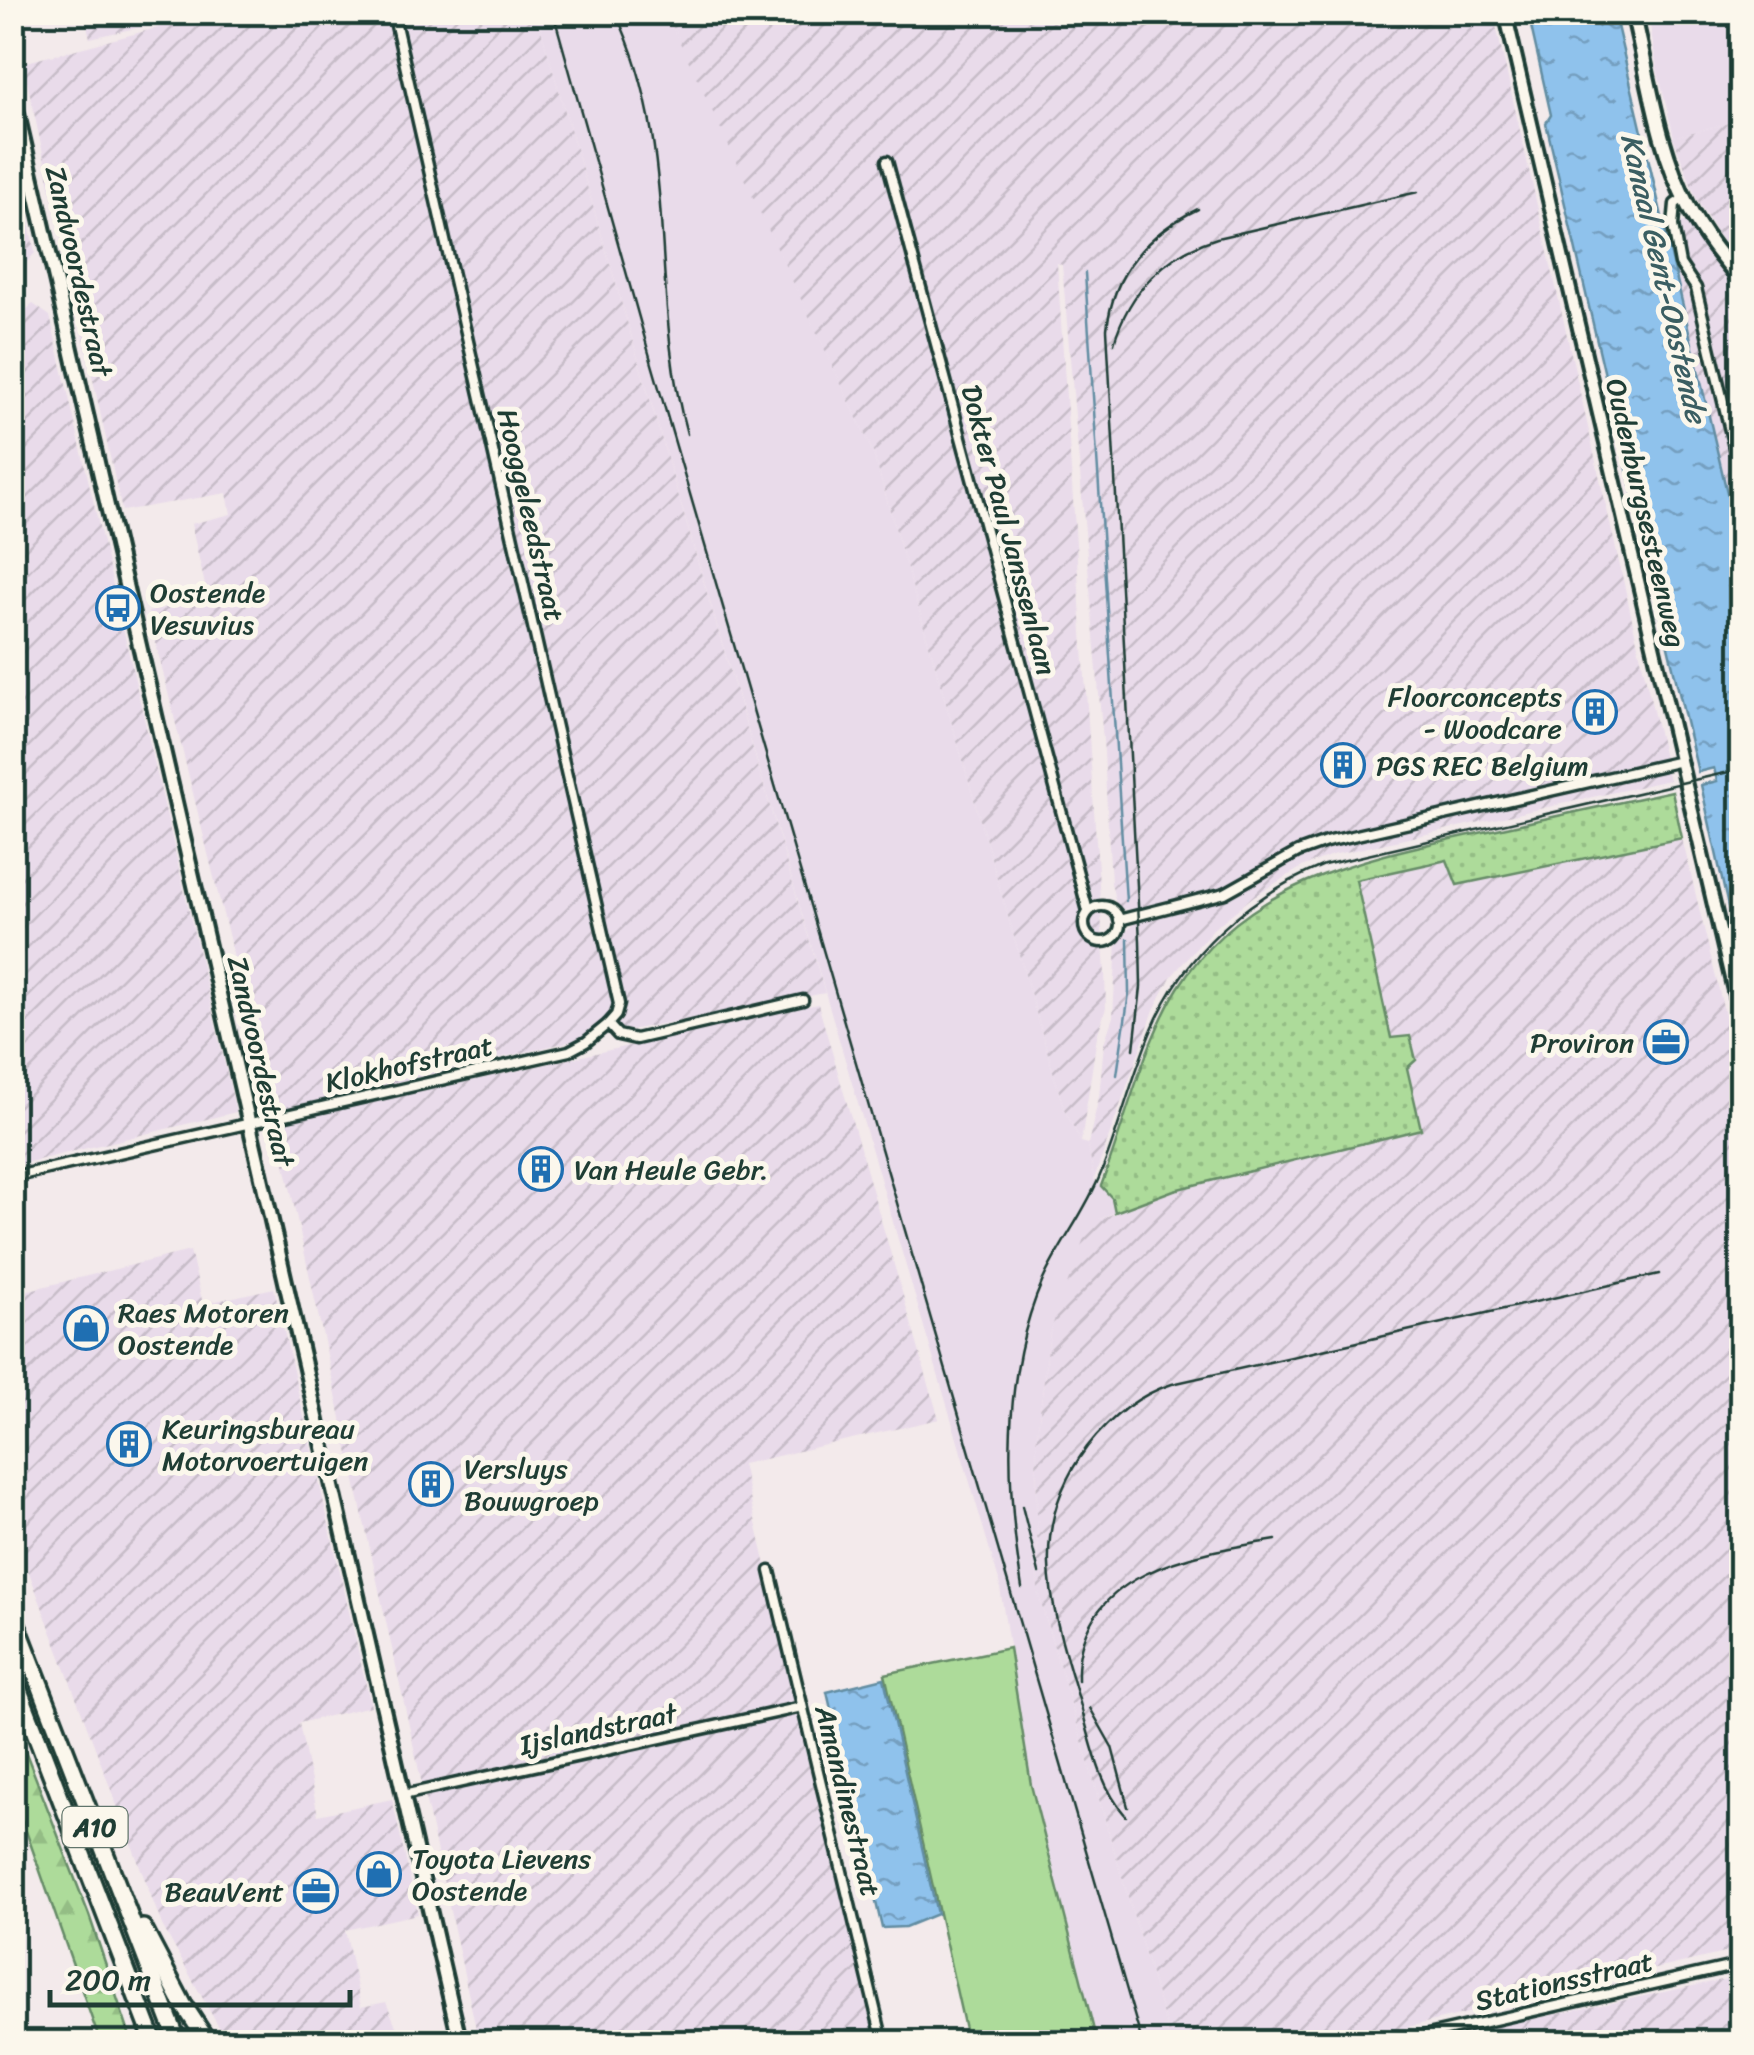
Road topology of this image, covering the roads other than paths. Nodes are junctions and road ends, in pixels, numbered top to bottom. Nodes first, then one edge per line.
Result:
1 (394, 12) edge
2 (1504, 12) edge
3 (1633, 12) edge
4 (12, 90) edge
5 (887, 161) dead end
6 (1684, 198) junction
7 (1742, 282) edge
8 (1742, 481) edge
9 (1681, 761) junction
10 (1088, 912) junction
11 (1119, 920) junction
12 (803, 1000) dead end
13 (608, 1024) junction
14 (1742, 1025) edge
15 (250, 1124) junction
16 (12, 1177) edge
17 (770, 1571) dead end
18 (12, 1612) edge
19 (12, 1672) edge
20 (802, 1707) junction
21 (403, 1795) junction
22 (90, 1815) junction
23 (1742, 1964) edge
24 (153, 2042) edge
25 (178, 2042) edge
26 (208, 2042) edge
27 (460, 2042) edge
28 (883, 2042) edge
29 (1397, 2042) edge

1 - 13 street, Hooggeleedstraat
2 - 9 street, Oudenburgsesteenweg
3 - 6 main road
4 - 15 main road, Zandvoordestraat
5 - 10 street, Dokter Paul Janssenlaan
6 - 7 main road
6 - 8 street
9 - 11 street, Dokter Paul Janssenlaan
9 - 14 street, Oudenburgsesteenweg
10 - 11 street, Dokter Paul Janssenlaan
10 - 11 street, Dokter Paul Janssenlaan
12 - 13 street
13 - 15 street, Klokhofstraat
15 - 16 street, Klokhofstraat
15 - 21 main road, Zandvoordestraat
17 - 20 street, Amandinestraat
18 - 22 highway, A10
19 - 24 highway, A10
20 - 21 street, Ijslandstraat
20 - 28 street, Amandinestraat
21 - 27 main road, Zandvoordestraat
22 - 25 highway, A10
22 - 26 highway, A10
23 - 29 street, Stationsstraat

